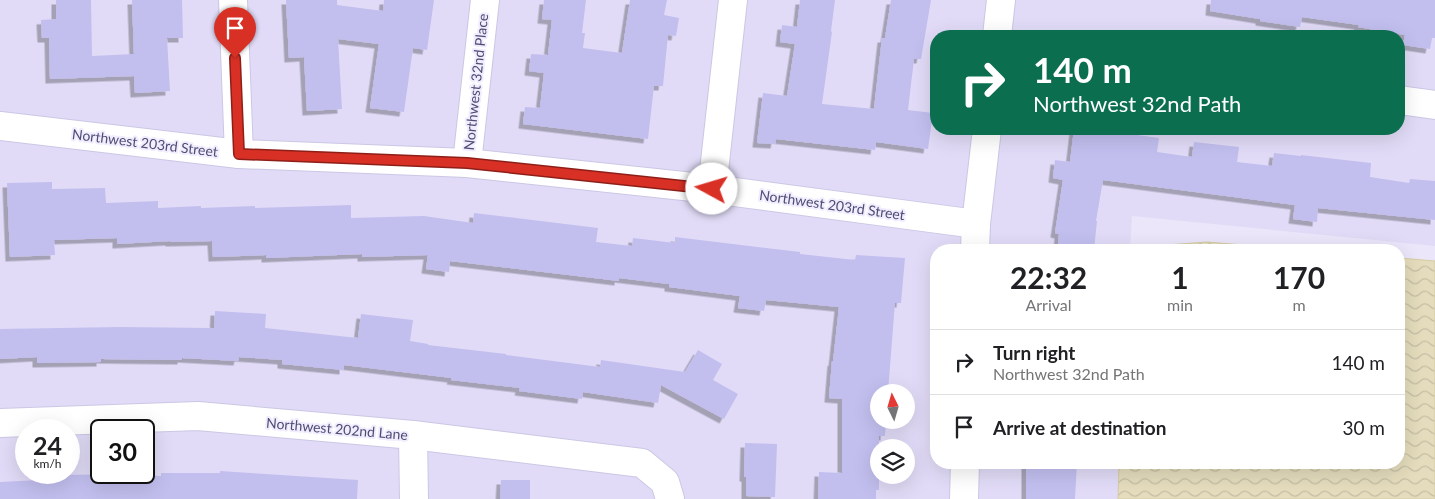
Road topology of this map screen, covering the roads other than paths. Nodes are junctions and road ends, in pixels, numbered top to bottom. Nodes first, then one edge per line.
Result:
1 (233, 0) edge
2 (485, 0) edge
3 (733, 0) edge
4 (1001, 0) edge
5 (998, 30) edge
6 (1405, 101) edge
7 (1435, 105) edge
8 (0, 126) edge
9 (986, 135) edge
10 (239, 154) junction
11 (467, 163) junction
12 (712, 189) junction
13 (976, 237) edge
14 (0, 423) edge
15 (413, 435) junction
16 (965, 469) edge
17 (667, 490) edge
18 (414, 499) edge
19 (964, 499) edge

1 - 10 street
2 - 11 street, Northwest 32nd Place
3 - 12 street
4 - 5 street
6 - 7 street
8 - 10 street, Northwest 203rd Street
9 - 13 street
10 - 11 street, Northwest 203rd Street
11 - 12 street, Northwest 203rd Street
12 - 13 street, Northwest 203rd Street
14 - 15 street, Northwest 202nd Lane
15 - 17 street, Northwest 202nd Lane
15 - 18 street
16 - 19 street

